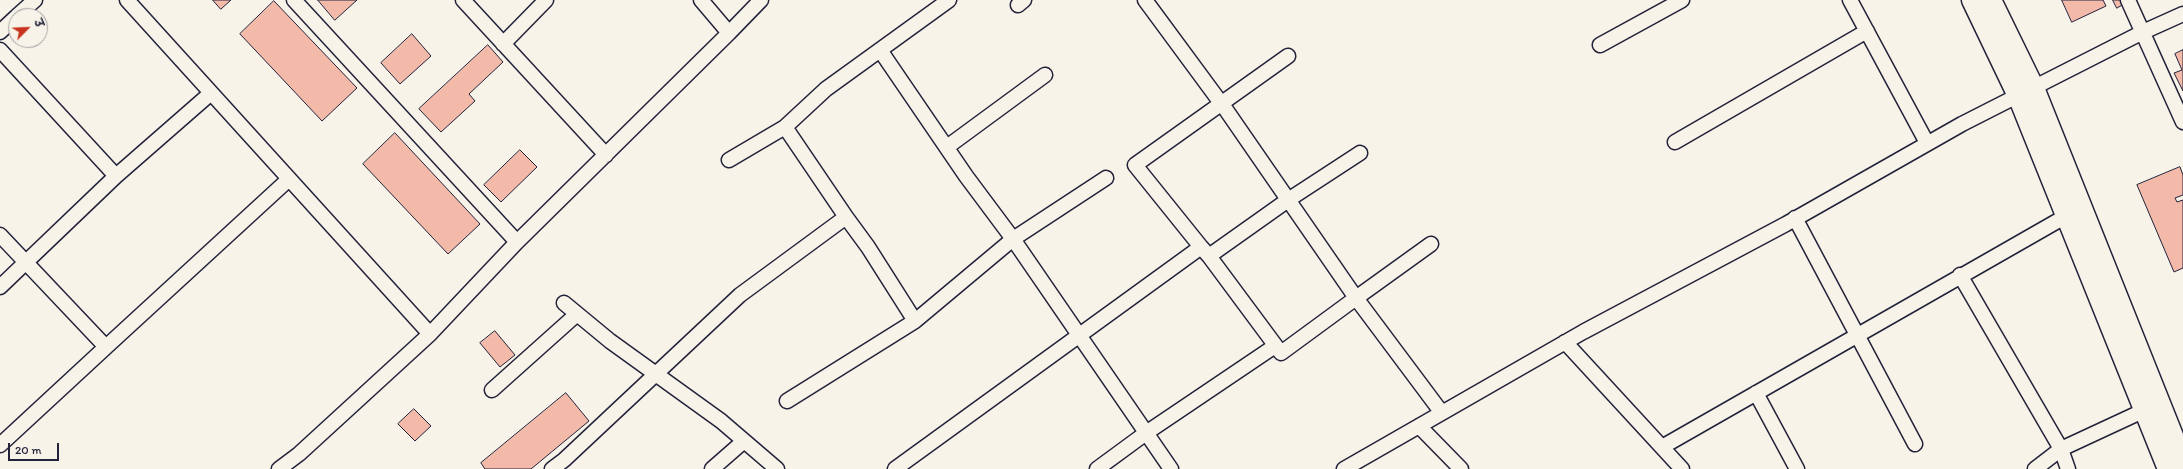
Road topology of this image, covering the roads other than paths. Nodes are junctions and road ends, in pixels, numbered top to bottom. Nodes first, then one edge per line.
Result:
1 (35, 0) edge
2 (127, 0) edge
3 (294, 0) edge
4 (463, 0) edge
5 (546, 0) edge
6 (701, 0) edge
7 (761, 0) edge
8 (949, 0) edge
9 (1146, 0) edge
10 (1682, 0) edge
11 (1850, 0) edge
12 (1972, 0) edge
13 (1991, 0) edge
14 (2128, 0) edge
15 (26, 8) edge
16 (2183, 14) edge
17 (8, 24) edge
18 (1867, 31) junction
19 (0, 32) edge
20 (2143, 32) junction
21 (729, 33) junction
22 (503, 44) junction
23 (1600, 45) dead end
24 (0, 50) edge
25 (880, 50) junction
26 (1288, 56) dead end
27 (1045, 74) dead end
28 (2026, 92) junction
29 (212, 93) junction
30 (1222, 104) junction
31 (2183, 122) edge
32 (785, 127) junction
33 (1675, 142) dead end
34 (1927, 144) junction
35 (947, 147) junction
36 (1360, 153) dead end
37 (606, 155) junction
38 (730, 160) dead end
39 (116, 176) junction
40 (1106, 178) dead end
41 (289, 179) junction
42 (1288, 200) junction
43 (2068, 215) junction
44 (846, 217) junction
45 (1795, 218) junction
46 (0, 235) edge
47 (1013, 239) junction
48 (517, 242) junction
49 (1431, 244) dead end
50 (1205, 252) junction
51 (25, 263) junction
52 (1960, 275) junction
53 (0, 287) edge
54 (1356, 298) junction
55 (564, 303) dead end
56 (577, 314) junction
57 (915, 321) junction
58 (430, 334) junction
59 (1858, 334) junction
60 (1078, 335) junction
61 (1565, 342) junction
62 (1275, 346) junction
63 (106, 347) junction
64 (655, 374) junction
65 (492, 390) dead end
66 (1756, 393) junction
67 (788, 401) dead end
68 (2145, 410) junction
69 (1442, 413) junction
70 (1419, 426) junction
71 (1146, 433) junction
72 (744, 441) junction
73 (1915, 444) dead end
74 (0, 445) edge
75 (1662, 447) junction
76 (2061, 449) junction
77 (2183, 461) edge
78 (279, 469) edge
79 (552, 469) edge
80 (712, 469) edge
81 (776, 469) edge
82 (895, 469) edge
83 (1097, 469) edge
84 (1171, 469) edge
85 (1344, 469) edge
86 (1461, 469) edge
87 (1682, 469) edge
88 (1797, 469) edge
89 (2035, 469) edge
90 (2068, 469) edge
91 (2168, 469) edge

1 - 15 street
2 - 29 street
3 - 48 street
4 - 22 street
5 - 22 street
6 - 21 street
7 - 21 street
8 - 25 street
9 - 30 street
10 - 23 street
11 - 18 street
12 - 28 main road
13 - 28 main road
14 - 20 street
16 - 20 street
17 - 19 street
18 - 33 street
18 - 34 street
20 - 28 street
20 - 31 street
21 - 37 street
22 - 37 street
24 - 39 street
25 - 32 street
25 - 35 street
26 - 30 street
27 - 35 street
28 - 34 street
28 - 43 main road
28 - 77 main road
29 - 39 street
29 - 41 street
30 - 42 street
30 - 50 street
32 - 38 street
32 - 44 street
34 - 45 street
35 - 47 street
36 - 42 street
37 - 48 street
39 - 51 street
40 - 47 street
41 - 58 street
41 - 63 street
42 - 50 street
42 - 54 street
43 - 52 street
43 - 68 main road
44 - 57 street
44 - 64 street
45 - 59 street
45 - 61 street
46 - 51 street
47 - 57 street
47 - 60 street
48 - 58 street
49 - 54 street
50 - 60 street
50 - 62 street
51 - 53 street
51 - 63 street
52 - 59 street
52 - 76 street
54 - 62 street
54 - 69 street
55 - 56 street
56 - 64 street
56 - 65 street
57 - 67 street
58 - 78 street
59 - 66 street
59 - 73 street
60 - 71 street
60 - 82 street
61 - 69 street
61 - 75 street
62 - 71 street
63 - 74 street
64 - 72 street
64 - 79 street
66 - 75 street
66 - 88 street
68 - 76 street
68 - 91 main road
69 - 70 street
70 - 85 street
70 - 86 street
71 - 83 street
71 - 84 street
72 - 80 street
72 - 81 street
75 - 87 street
76 - 89 street
76 - 90 street

